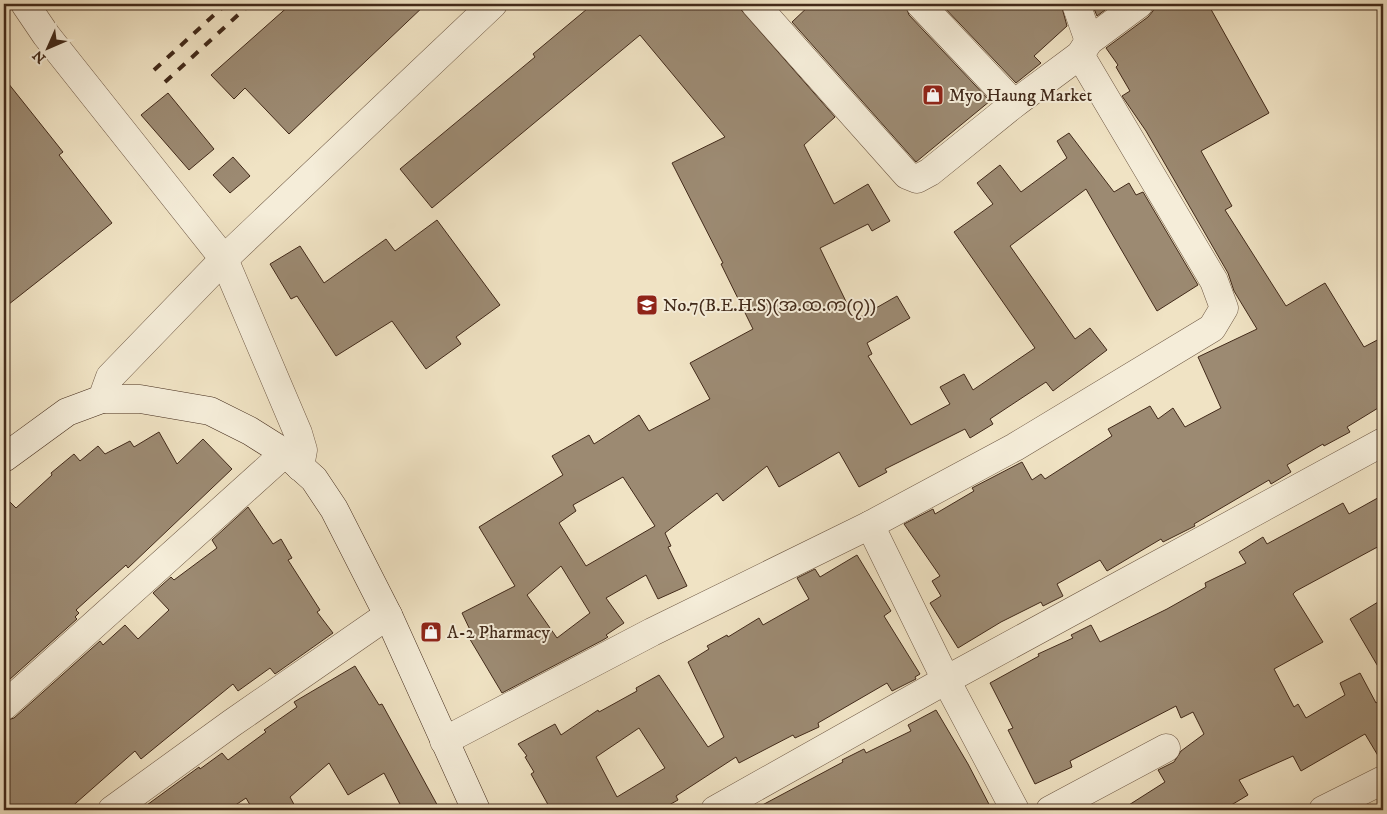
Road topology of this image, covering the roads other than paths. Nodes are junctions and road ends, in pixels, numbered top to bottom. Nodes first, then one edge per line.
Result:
1 (25, 4) edge
2 (493, 4) edge
3 (755, 4) edge
4 (920, 4) edge
5 (1076, 4) edge
6 (1139, 4) edge
7 (1084, 48) junction
8 (1014, 104) junction
9 (224, 259) junction
10 (102, 399) junction
11 (1383, 442) edge
12 (4, 458) edge
13 (292, 460) junction
14 (870, 526) junction
15 (388, 615) junction
16 (946, 680) junction
17 (4, 706) edge
18 (444, 742) junction
19 (1166, 748) dead end
20 (1383, 780) edge
21 (112, 810) edge
22 (476, 810) edge
23 (714, 810) edge
24 (1015, 810) edge
25 (1050, 810) edge
26 (1323, 810) edge

1 - 9 street
2 - 9 street
3 - 8 street
4 - 8 street
5 - 7 street
6 - 7 street
7 - 8 street
7 - 14 street
9 - 10 street
9 - 13 street
10 - 12 street
10 - 13 street
11 - 16 street
13 - 15 street
13 - 17 street
14 - 16 street
14 - 18 street
15 - 18 street
15 - 21 street
16 - 23 street
16 - 24 street
18 - 22 street
19 - 25 street
20 - 26 street

